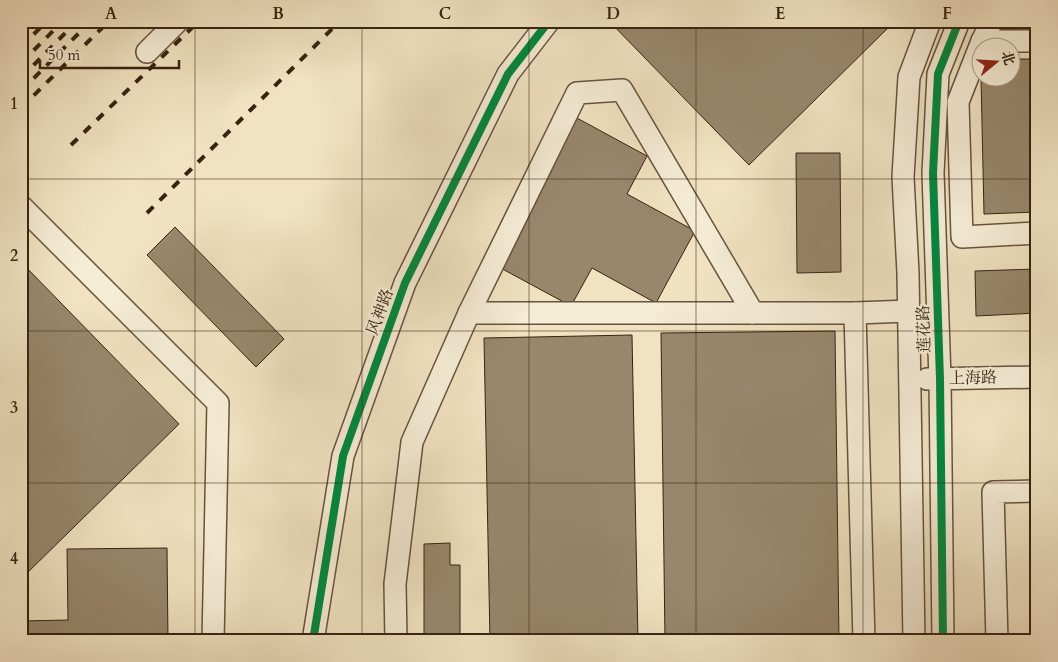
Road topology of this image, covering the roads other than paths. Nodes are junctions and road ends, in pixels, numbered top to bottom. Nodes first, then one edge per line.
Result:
1 (178, 21) edge
2 (549, 21) edge
3 (930, 21) edge
4 (959, 21) edge
5 (992, 21) edge
6 (984, 38) edge
7 (1020, 40) edge
8 (1037, 40) edge
9 (147, 52) dead end
10 (970, 72) edge
11 (21, 206) edge
12 (1037, 233) edge
13 (908, 311) junction
14 (469, 313) junction
15 (855, 313) junction
16 (753, 314) junction
17 (1037, 377) edge
18 (910, 379) junction
19 (940, 379) junction
20 (1037, 491) edge
21 (213, 641) edge
22 (313, 641) edge
23 (396, 641) edge
24 (864, 641) edge
25 (914, 641) edge
26 (943, 641) edge
27 (997, 641) edge

1 - 9 street
2 - 22 street, 风神路
3 - 13 street, 莲花路
4 - 19 street, 莲花路
5 - 6 street
7 - 8 street
10 - 12 street
11 - 21 street
13 - 15 street
13 - 18 street, 莲花路
14 - 16 street
14 - 16 street
14 - 23 street
15 - 16 street
15 - 24 street
17 - 19 street, 上海路
18 - 19 street, 上海路
18 - 25 street, 莲花路
19 - 26 street, 莲花路
20 - 27 street

